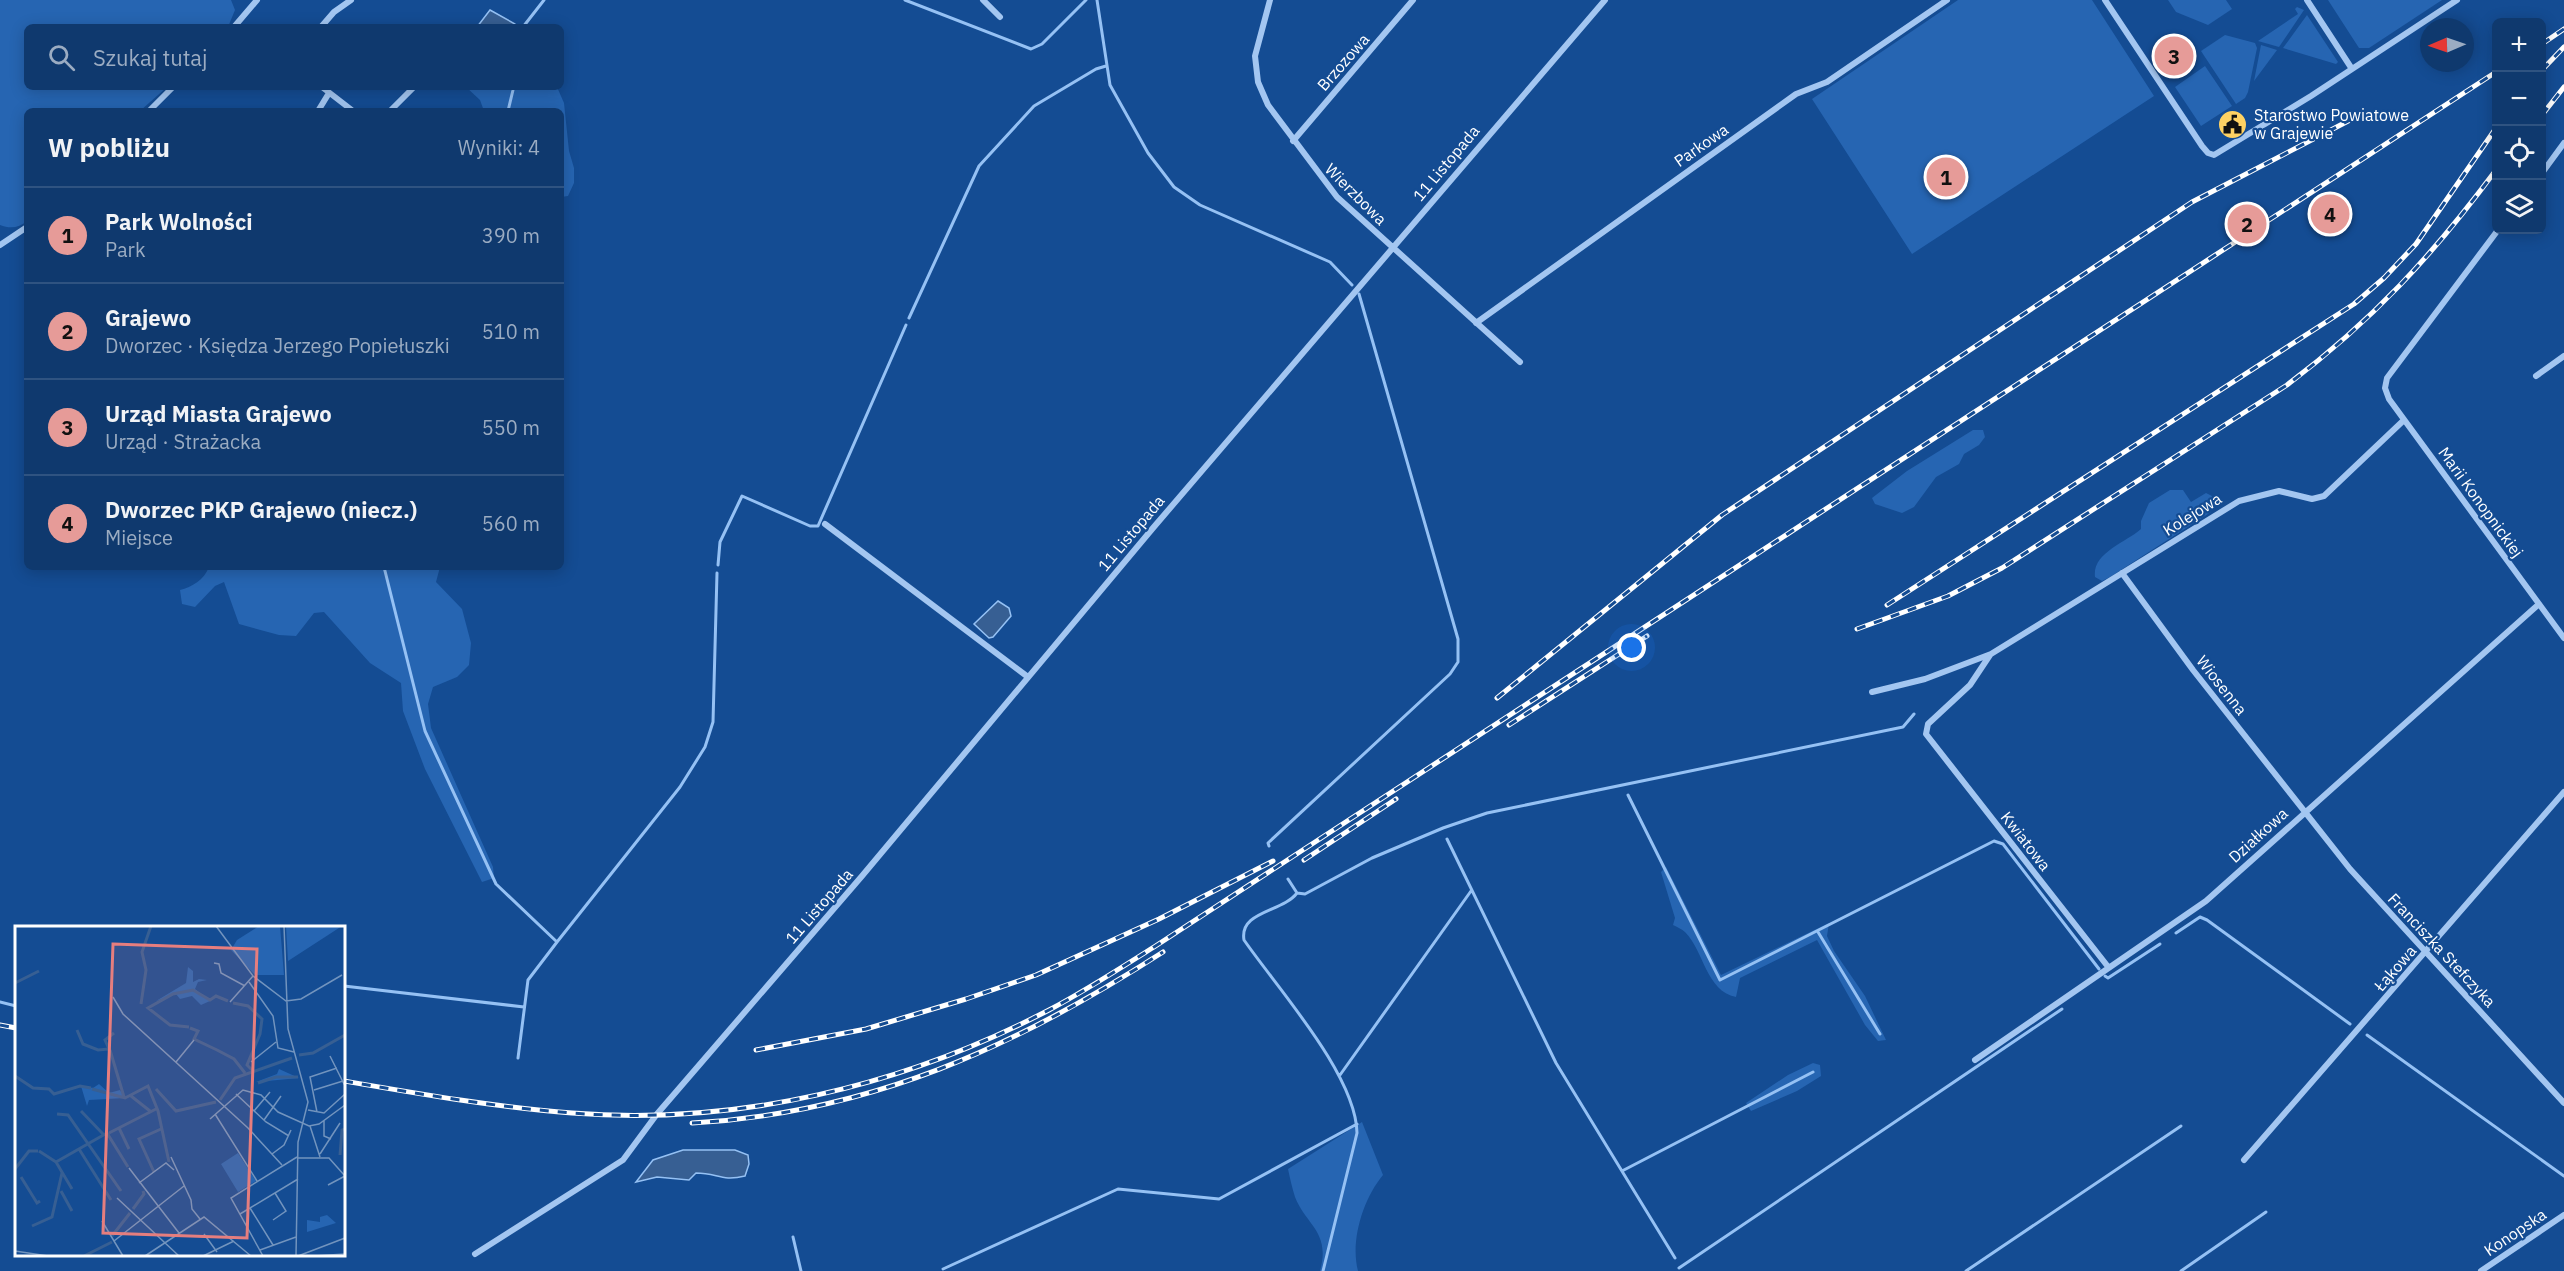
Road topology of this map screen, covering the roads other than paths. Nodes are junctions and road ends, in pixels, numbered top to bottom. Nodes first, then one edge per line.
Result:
1 (257, 0) edge
2 (351, 0) edge
3 (983, 0) edge
4 (1270, 0) edge
5 (1413, 0) edge
6 (1605, 0) edge
7 (1947, 0) edge
8 (2105, 0) edge
9 (2307, 0) edge
10 (2457, 0) edge
11 (1000, 18) dead end
12 (237, 24) edge
13 (324, 24) edge
14 (2352, 69) junction
15 (171, 90) edge
16 (326, 90) edge
17 (411, 90) edge
18 (330, 93) junction
19 (152, 108) edge
20 (320, 108) edge
21 (349, 108) edge
22 (393, 108) edge
23 (1293, 141) junction
24 (2564, 143) edge
25 (2546, 166) edge
26 (24, 229) edge
27 (2495, 234) edge
28 (0, 245) edge
29 (1391, 247) junction
30 (1476, 323) junction
31 (2564, 356) edge
32 (1520, 362) dead end
33 (2536, 376) dead end
34 (2404, 420) junction
35 (825, 524) dead end
36 (2122, 573) junction
37 (2539, 604) junction
38 (2564, 638) edge
39 (1991, 654) junction
40 (1028, 677) junction
41 (1872, 692) dead end
42 (1925, 729) joint
43 (2564, 792) edge
44 (2303, 812) junction
45 (2427, 952) junction
46 (2109, 968) junction
47 (1975, 1060) dead end
48 (2564, 1103) edge
49 (2244, 1160) dead end
50 (2564, 1215) edge
51 (475, 1254) dead end
52 (2481, 1271) edge

1 - 12 street
2 - 13 street
3 - 11 street
4 - 23 street, Wierzbowa
5 - 23 street, Brzozowa
6 - 29 street, 11 Listopada
7 - 30 street, Parkowa
8 - 14 street
9 - 14 street
10 - 14 street
15 - 19 street
16 - 18 street
17 - 22 street
18 - 20 street
18 - 21 street
23 - 29 street, Wierzbowa
24 - 25 street
26 - 28 street
27 - 34 street, Marii Konopnickiej
29 - 30 street, Wierzbowa
29 - 40 street, 11 Listopada
30 - 32 street, Wierzbowa
31 - 33 street
34 - 36 street, Kolejowa
34 - 37 street, Marii Konopnickiej
35 - 40 street
36 - 39 street, Kolejowa
36 - 44 street, Wiosenna
37 - 38 street, Marii Konopnickiej
37 - 44 street, Działkowa
39 - 41 street, Kolejowa
39 - 42 street, Kolejowa
40 - 51 street, 11 Listopada
42 - 46 street, Kwiatowa
43 - 45 street, Łąkowa
44 - 45 street, Franciszka Stefczyka
44 - 46 street, Działkowa
45 - 48 street, Franciszka Stefczyka
45 - 49 street, Łąkowa
46 - 47 street, Działkowa
50 - 52 street, Konopska

